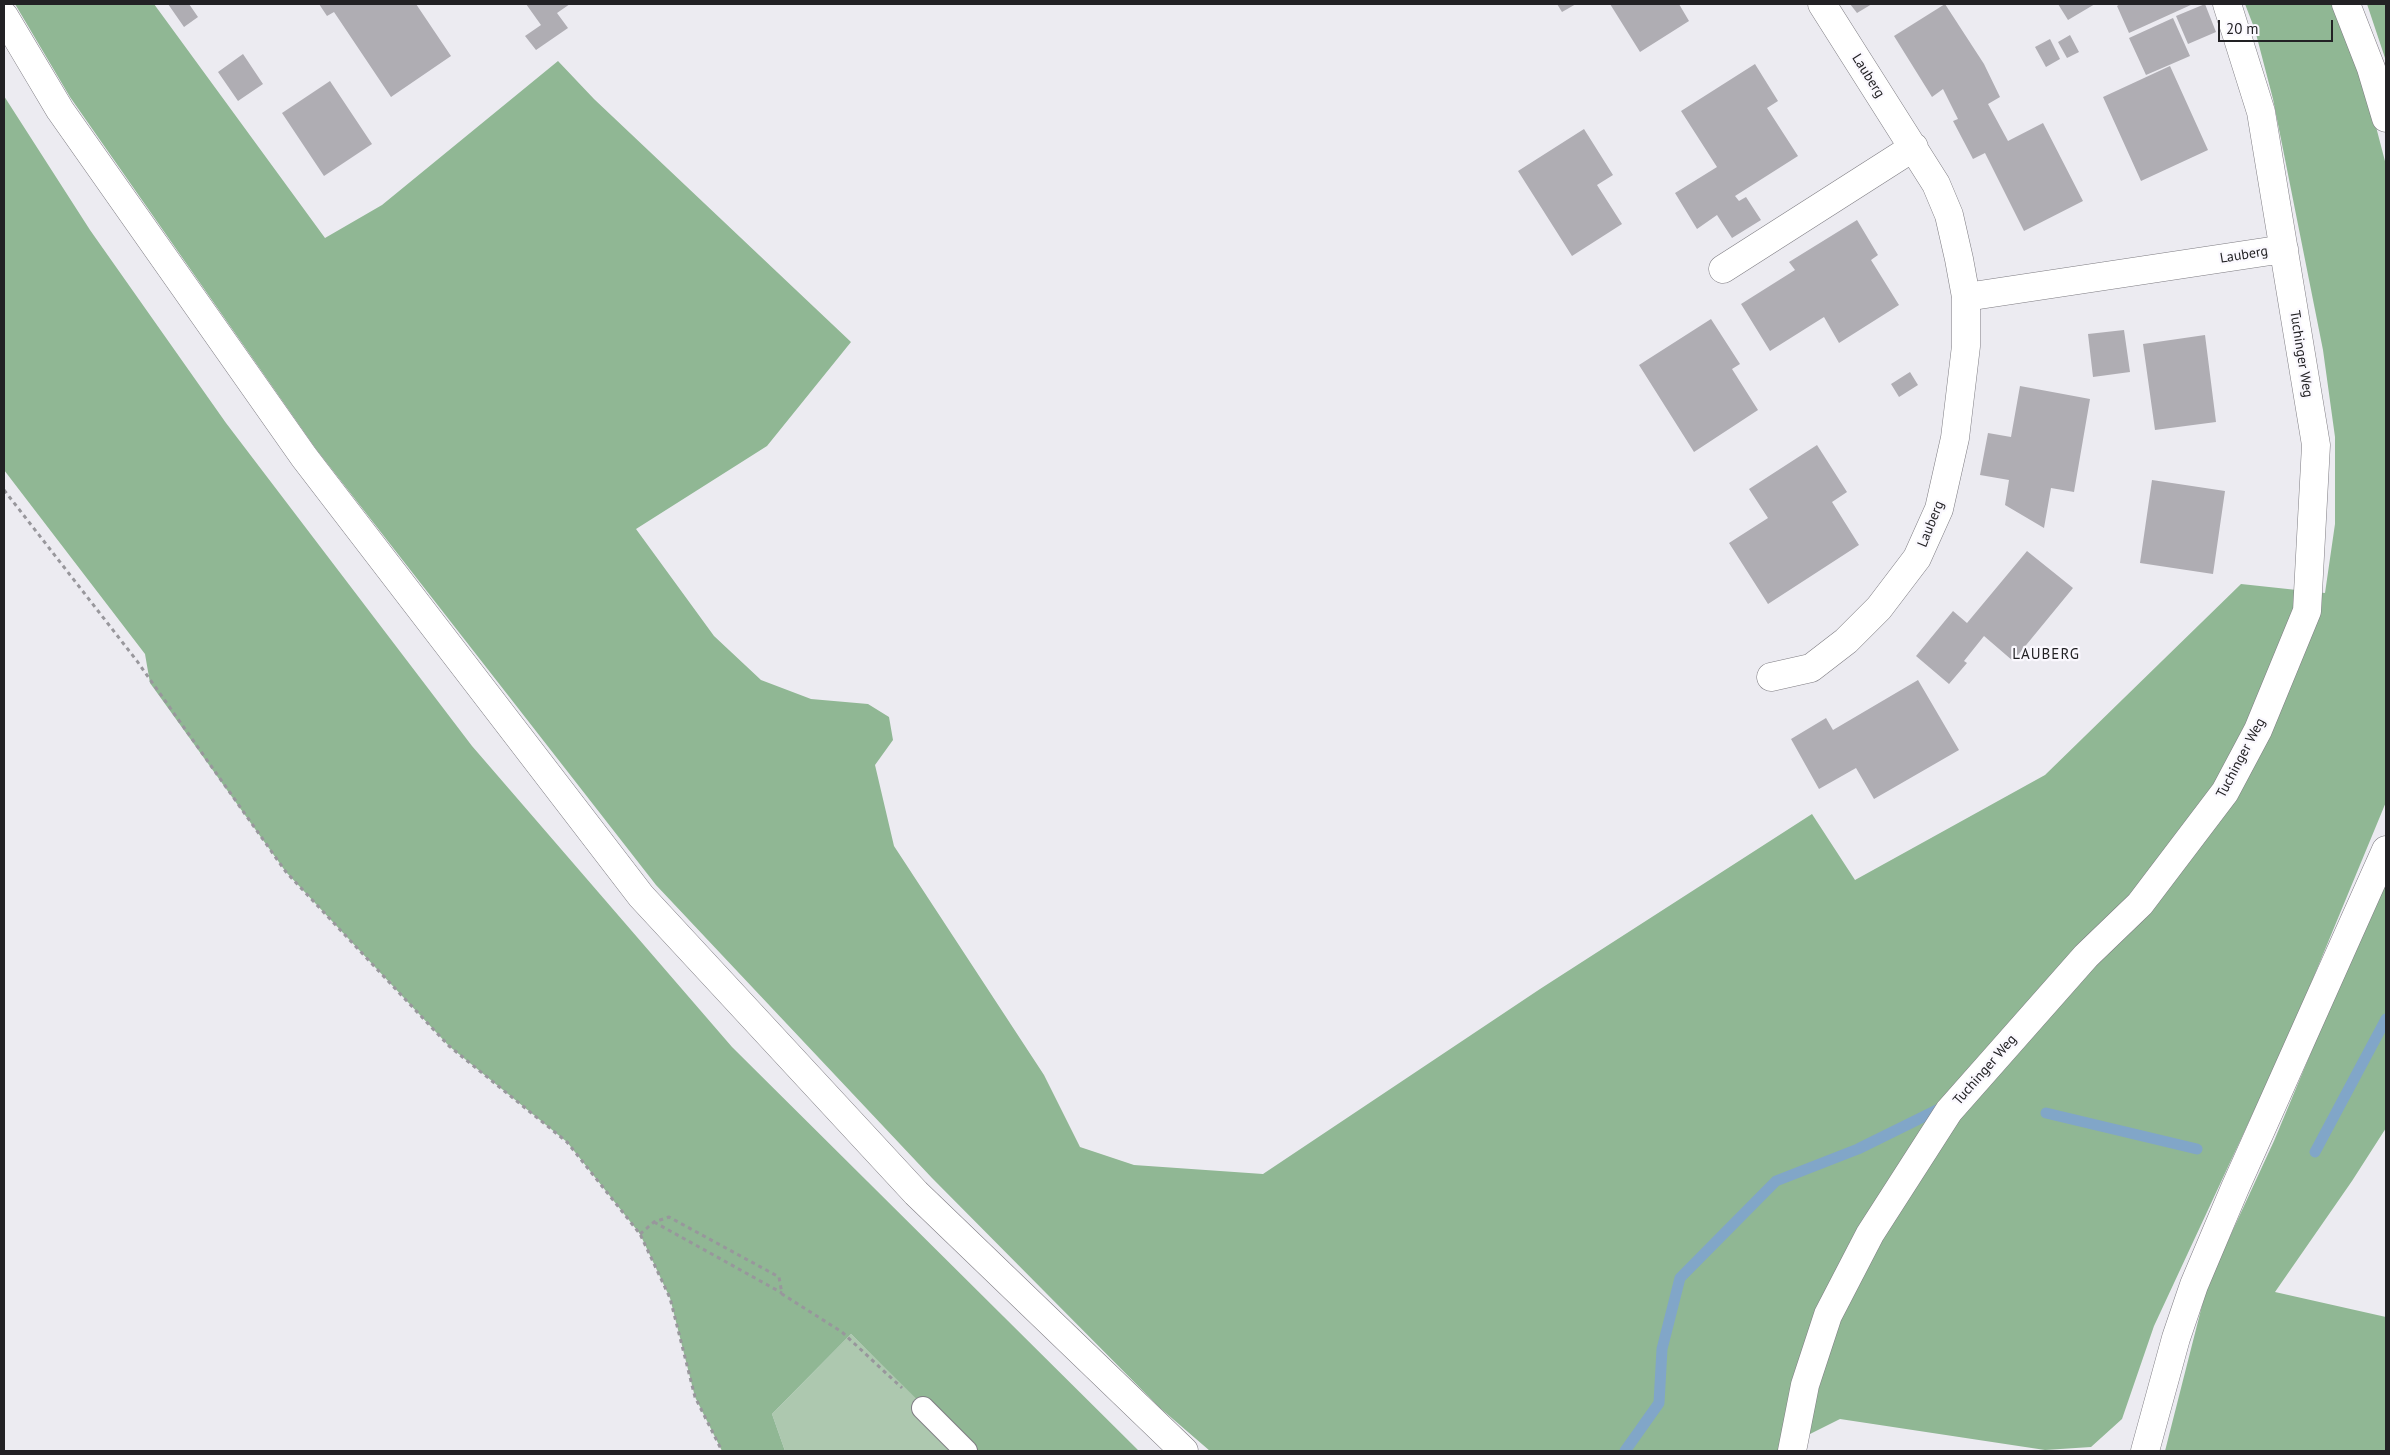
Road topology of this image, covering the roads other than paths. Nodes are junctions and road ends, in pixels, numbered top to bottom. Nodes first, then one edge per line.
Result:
1 (1822, 4) edge
2 (2227, 4) edge
3 (2346, 4) edge
4 (4, 16) edge
5 (2386, 118) edge
6 (1914, 148) junction
7 (2284, 249) junction
8 (1723, 270) dead end
9 (1966, 297) junction
10 (1771, 677) dead end
11 (2386, 850) edge
12 (924, 1408) road end
13 (966, 1451) edge
14 (1184, 1451) edge
15 (1792, 1451) edge
16 (2145, 1451) edge

1 - 6 street, Lauberg
2 - 7 street, Tuchinger Weg
3 - 5 street
4 - 14 street
6 - 8 street
6 - 9 street, Lauberg
7 - 9 street, Lauberg
7 - 15 street, Tuchinger Weg
9 - 10 street, Lauberg
11 - 16 street
12 - 13 lane

